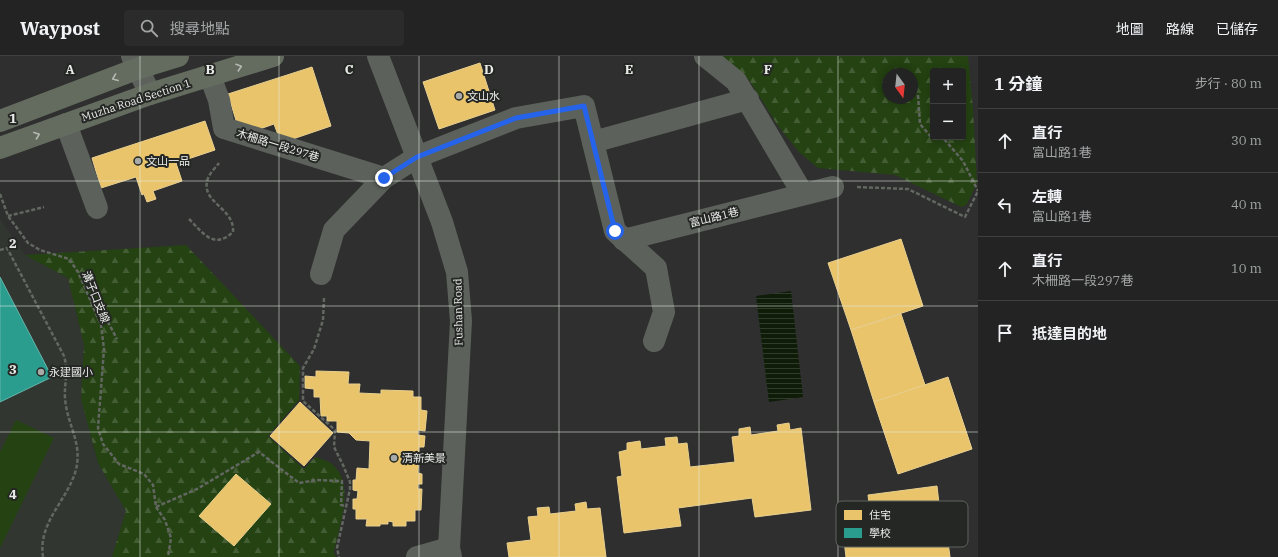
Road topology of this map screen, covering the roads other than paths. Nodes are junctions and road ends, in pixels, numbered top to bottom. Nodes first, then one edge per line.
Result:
1 (178, 56) edge
2 (273, 56) edge
3 (378, 56) edge
4 (705, 56) edge
5 (136, 62) edge
6 (210, 76) junction
7 (150, 94) junction
8 (748, 99) junction
9 (0, 121) edge
10 (66, 124) junction
11 (593, 142) junction
12 (0, 148) edge
13 (417, 157) junction
14 (384, 178) junction
15 (833, 187) road end
16 (803, 194) junction
17 (97, 208) dead end
18 (624, 240) junction
19 (320, 274) road end
20 (654, 341) dead end
21 (450, 553) edge
22 (417, 557) edge

1 - 5 main road
6 -> 2 main road, Muzha Road Section 1
3 - 13 street, Fushan Road
4 - 8 street
5 - 7 street
5 -> 9 main road
6 - 7 main road, Muzha Road Section 1
6 - 14 street, 木柵路一段297巷
7 - 10 main road, Muzha Road Section 1
8 - 11 street
8 - 16 street
12 -> 10 main road, Muzha Road Section 1
10 - 17 street
11 - 13 street
11 - 18 street
13 - 14 street
13 - 21 street, Fushan Road
14 - 19 street
15 - 16 street, 富山路1巷
16 - 18 street, 富山路1巷
18 - 20 street
21 - 22 street

